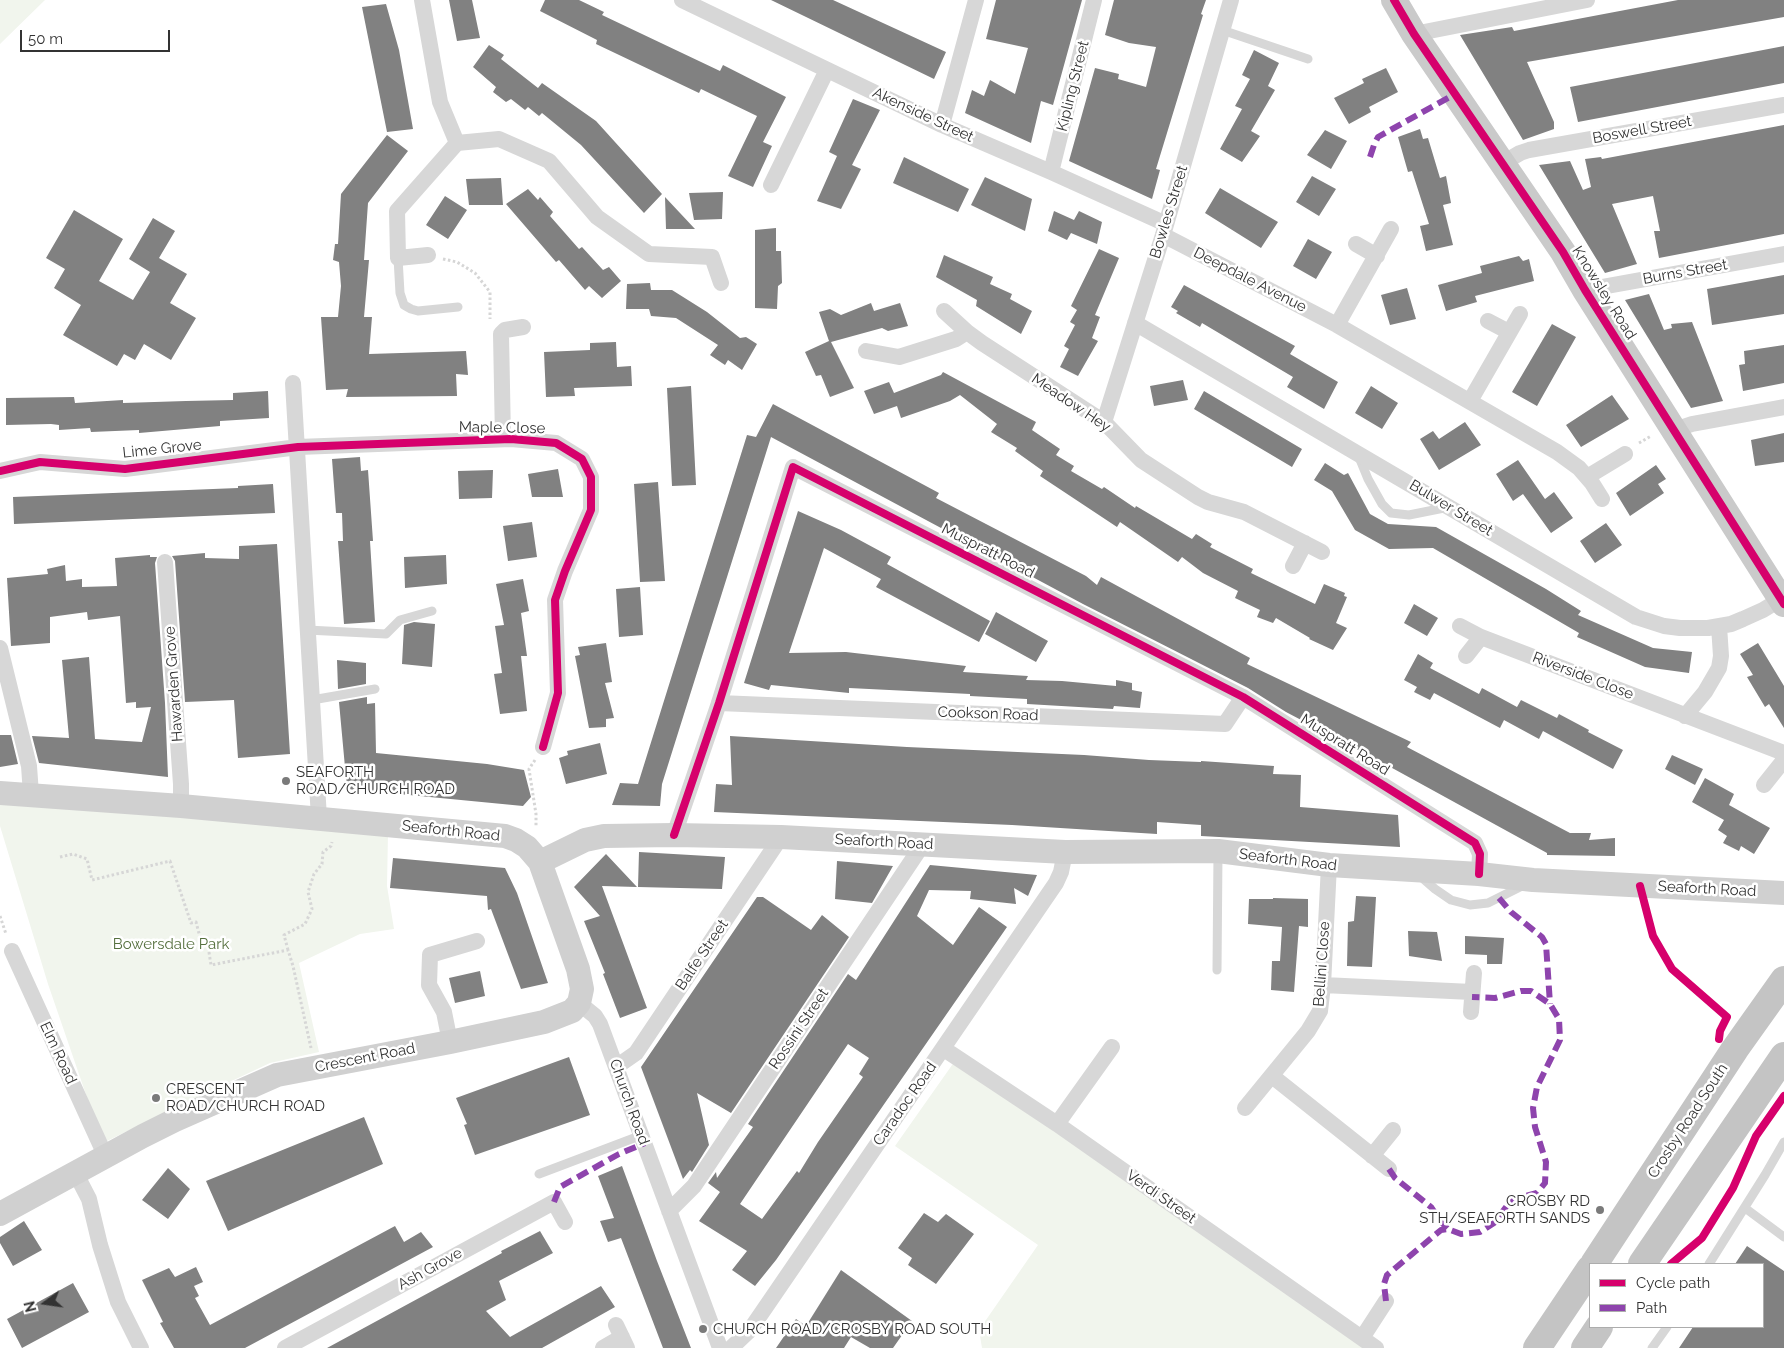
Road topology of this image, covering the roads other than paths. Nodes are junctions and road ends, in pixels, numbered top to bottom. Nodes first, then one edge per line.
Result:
1 (422, 0) edge
2 (682, 0) edge
3 (976, 0) edge
4 (1094, 0) edge
5 (1231, 0) edge
6 (1394, 0) edge
7 (1587, 0) edge
8 (1222, 30) junction
9 (1414, 34) junction
10 (1308, 59) dead end
11 (827, 70) junction
12 (1784, 105) edge
13 (942, 125) junction
14 (457, 143) junction
15 (1503, 163) junction
16 (1051, 172) junction
17 (771, 185) dead end
18 (1165, 229) junction
19 (1391, 229) dead end
20 (1356, 244) dead end
21 (1784, 254) edge
22 (428, 255) road end
23 (1377, 256) junction
24 (398, 258) junction
25 (721, 283) dead end
26 (1585, 290) junction
27 (458, 307) dead end
28 (944, 311) dead end
29 (1520, 314) dead end
30 (1488, 321) dead end
31 (1135, 323) junction
32 (1337, 324) junction
33 (523, 327) dead end
34 (967, 332) junction
35 (1509, 332) junction
36 (866, 351) dead end
37 (293, 383) dead end
38 (1470, 401) junction
39 (1784, 407) edge
40 (1104, 422) junction
41 (1674, 430) junction
42 (503, 439) junction
43 (298, 447) junction
44 (1358, 453) junction
45 (1625, 454) road end
46 (0, 471) edge
47 (1587, 477) junction
48 (1602, 499) dead end
49 (1450, 507) junction
50 (1305, 543) junction
51 (1322, 552) dead end
52 (165, 562) dead end
53 (1293, 566) dead end
54 (1782, 602) edge
55 (432, 611) dead end
56 (1460, 626) dead end
57 (1719, 626) junction
58 (307, 630) junction
59 (1480, 637) junction
60 (0, 648) edge
61 (1466, 656) dead end
62 (375, 689) dead end
63 (1243, 698) junction
64 (312, 700) junction
65 (719, 703) junction
66 (1685, 716) junction
67 (543, 747) road end
68 (1784, 753) edge
69 (1784, 760) edge
70 (1764, 785) dead end
71 (0, 793) edge
72 (31, 794) junction
73 (181, 806) junction
74 (319, 818) junction
75 (674, 834) junction
76 (781, 837) junction
77 (923, 844) junction
78 (1218, 851) junction
79 (1065, 852) junction
80 (537, 859) junction
81 (1329, 865) junction
82 (1413, 870) junction
83 (1479, 874) junction
84 (1533, 880) junction
85 (1784, 893) edge
86 (476, 941) dead end
87 (12, 951) dead end
88 (1217, 970) dead end
89 (1474, 973) dead end
90 (1784, 980) edge
91 (1323, 985) junction
92 (1472, 992) junction
93 (579, 1003) junction
94 (1471, 1012) dead end
95 (450, 1042) junction
96 (1112, 1047) dead end
97 (944, 1049) junction
98 (1784, 1056) edge
99 (616, 1067) junction
100 (1272, 1076) junction
101 (1246, 1108) dead end
102 (1057, 1124) junction
103 (1393, 1130) dead end
104 (642, 1136) junction
105 (1784, 1142) edge
106 (105, 1155) junction
107 (1372, 1156) junction
108 (1390, 1169) dead end
109 (75, 1172) junction
110 (539, 1174) dead end
111 (1745, 1208) junction
112 (669, 1211) junction
113 (0, 1214) edge
114 (565, 1222) dead end
115 (1784, 1237) edge
116 (1595, 1263) edge
117 (1643, 1263) edge
118 (1710, 1263) edge
119 (1589, 1270) edge
120 (1386, 1301) dead end
121 (1599, 1328) edge
122 (1666, 1328) edge
123 (622, 1337) edge
124 (1362, 1338) junction
125 (141, 1348) edge
126 (285, 1348) edge
127 (603, 1348) edge
128 (720, 1348) edge
129 (731, 1348) edge
130 (1376, 1348) edge
131 (1537, 1348) edge
132 (1585, 1348) edge
133 (1652, 1348) edge

1 - 14 street
2 - 11 street, Akenside Street
3 - 13 street
4 - 16 street, Kipling Street
5 - 8 street, Bowles Street
6 - 9 main road, Knowsley Road
7 - 9 street
8 - 10 lane
8 - 18 street, Bowles Street
9 - 15 main road, Knowsley Road
11 - 13 street, Akenside Street
11 - 17 street
12 - 15 street, Boswell Street
13 - 16 street, Akenside Street
14 - 24 street
14 - 25 street
15 - 26 main road, Knowsley Road
16 - 18 street, Akenside Street
18 - 31 street, Bowles Street
18 - 32 street, Deepdale Avenue
19 - 23 street
20 - 23 street
21 - 26 street, Burns Street
22 - 24 street
23 - 32 street
24 - 27 lane
26 - 41 main road, Knowsley Road
28 - 34 street, Meadow Hey
29 - 35 street
30 - 35 street
31 - 40 street, Bowles Street
31 - 44 street, Bulwer Street
32 - 38 street, Deepdale Avenue
33 - 42 street
34 - 36 street
34 - 40 street, Meadow Hey
35 - 38 street
37 - 43 street
38 - 47 street, Deepdale Avenue
39 - 41 street
40 - 50 street, Meadow Hey
41 - 54 main road, Knowsley Road
42 - 43 street, Maple Close
42 - 67 street, Maple Close
43 - 46 street, Lime Grove
43 - 58 street
44 - 49 street, Bulwer Street
44 - 49 lane
45 - 47 street
47 - 48 street, Deepdale Avenue
49 - 57 street, Bulwer Street
50 - 51 street, Meadow Hey
50 - 53 street
52 - 73 street, Hawarden Grove
54 - 57 street, Bulwer Street
55 - 58 lane
56 - 59 street, Riverside Close
57 - 66 street
58 - 64 street
59 - 61 street
59 - 66 street, Riverside Close
60 - 72 street
62 - 64 lane
63 - 65 street, Cookson Road
63 - 65 street, Muspratt Road
63 - 83 street, Muspratt Road
64 - 74 street
65 - 75 street, Muspratt Road
66 - 68 street, Riverside Close
69 - 70 street
71 - 72 main road, Seaforth Road
72 - 73 main road, Seaforth Road
73 - 74 main road, Seaforth Road
74 - 80 main road, Seaforth Road
75 - 76 main road, Seaforth Road
75 - 80 main road, Seaforth Road
76 - 77 main road, Seaforth Road
76 - 99 street, Balfe Street
77 - 79 main road, Seaforth Road
77 - 112 street, Rossini Street
78 - 79 main road, Seaforth Road
78 - 81 main road, Seaforth Road
78 - 88 lane
79 - 97 street, Caradoc Road
80 - 93 main road
81 - 82 main road, Seaforth Road
81 - 91 street, Bellini Close
82 - 83 main road, Seaforth Road
82 - 84 lane
83 - 84 main road, Seaforth Road
84 - 85 main road, Seaforth Road
86 - 95 street
87 - 106 street, Elm Road
89 - 92 street
90 - 116 highway, Crosby Road South
91 - 92 street
91 - 100 street, Bellini Close
92 - 94 street
93 - 95 main road, Crescent Road
93 - 99 street, Church Road
95 - 106 main road, Crescent Road
96 - 102 street
97 - 102 street, Verdi Street
97 - 129 street, Caradoc Road
98 - 117 highway
99 - 104 street, Church Road
100 - 101 street, Bellini Close
100 - 107 street
102 - 124 street, Verdi Street
103 - 107 street
104 - 110 lane
104 - 112 street, Church Road
105 - 111 lane
106 - 109 main road, Crescent Road
107 - 108 street
109 - 113 main road, Crescent Road
109 - 125 street
111 - 115 lane
111 - 118 lane
112 - 128 street, Church Road
114 - 126 street, Ash Grove
119 - 131 highway
120 - 124 street
121 - 132 highway
122 - 133 lane
123 - 127 street
124 - 130 street, Verdi Street

